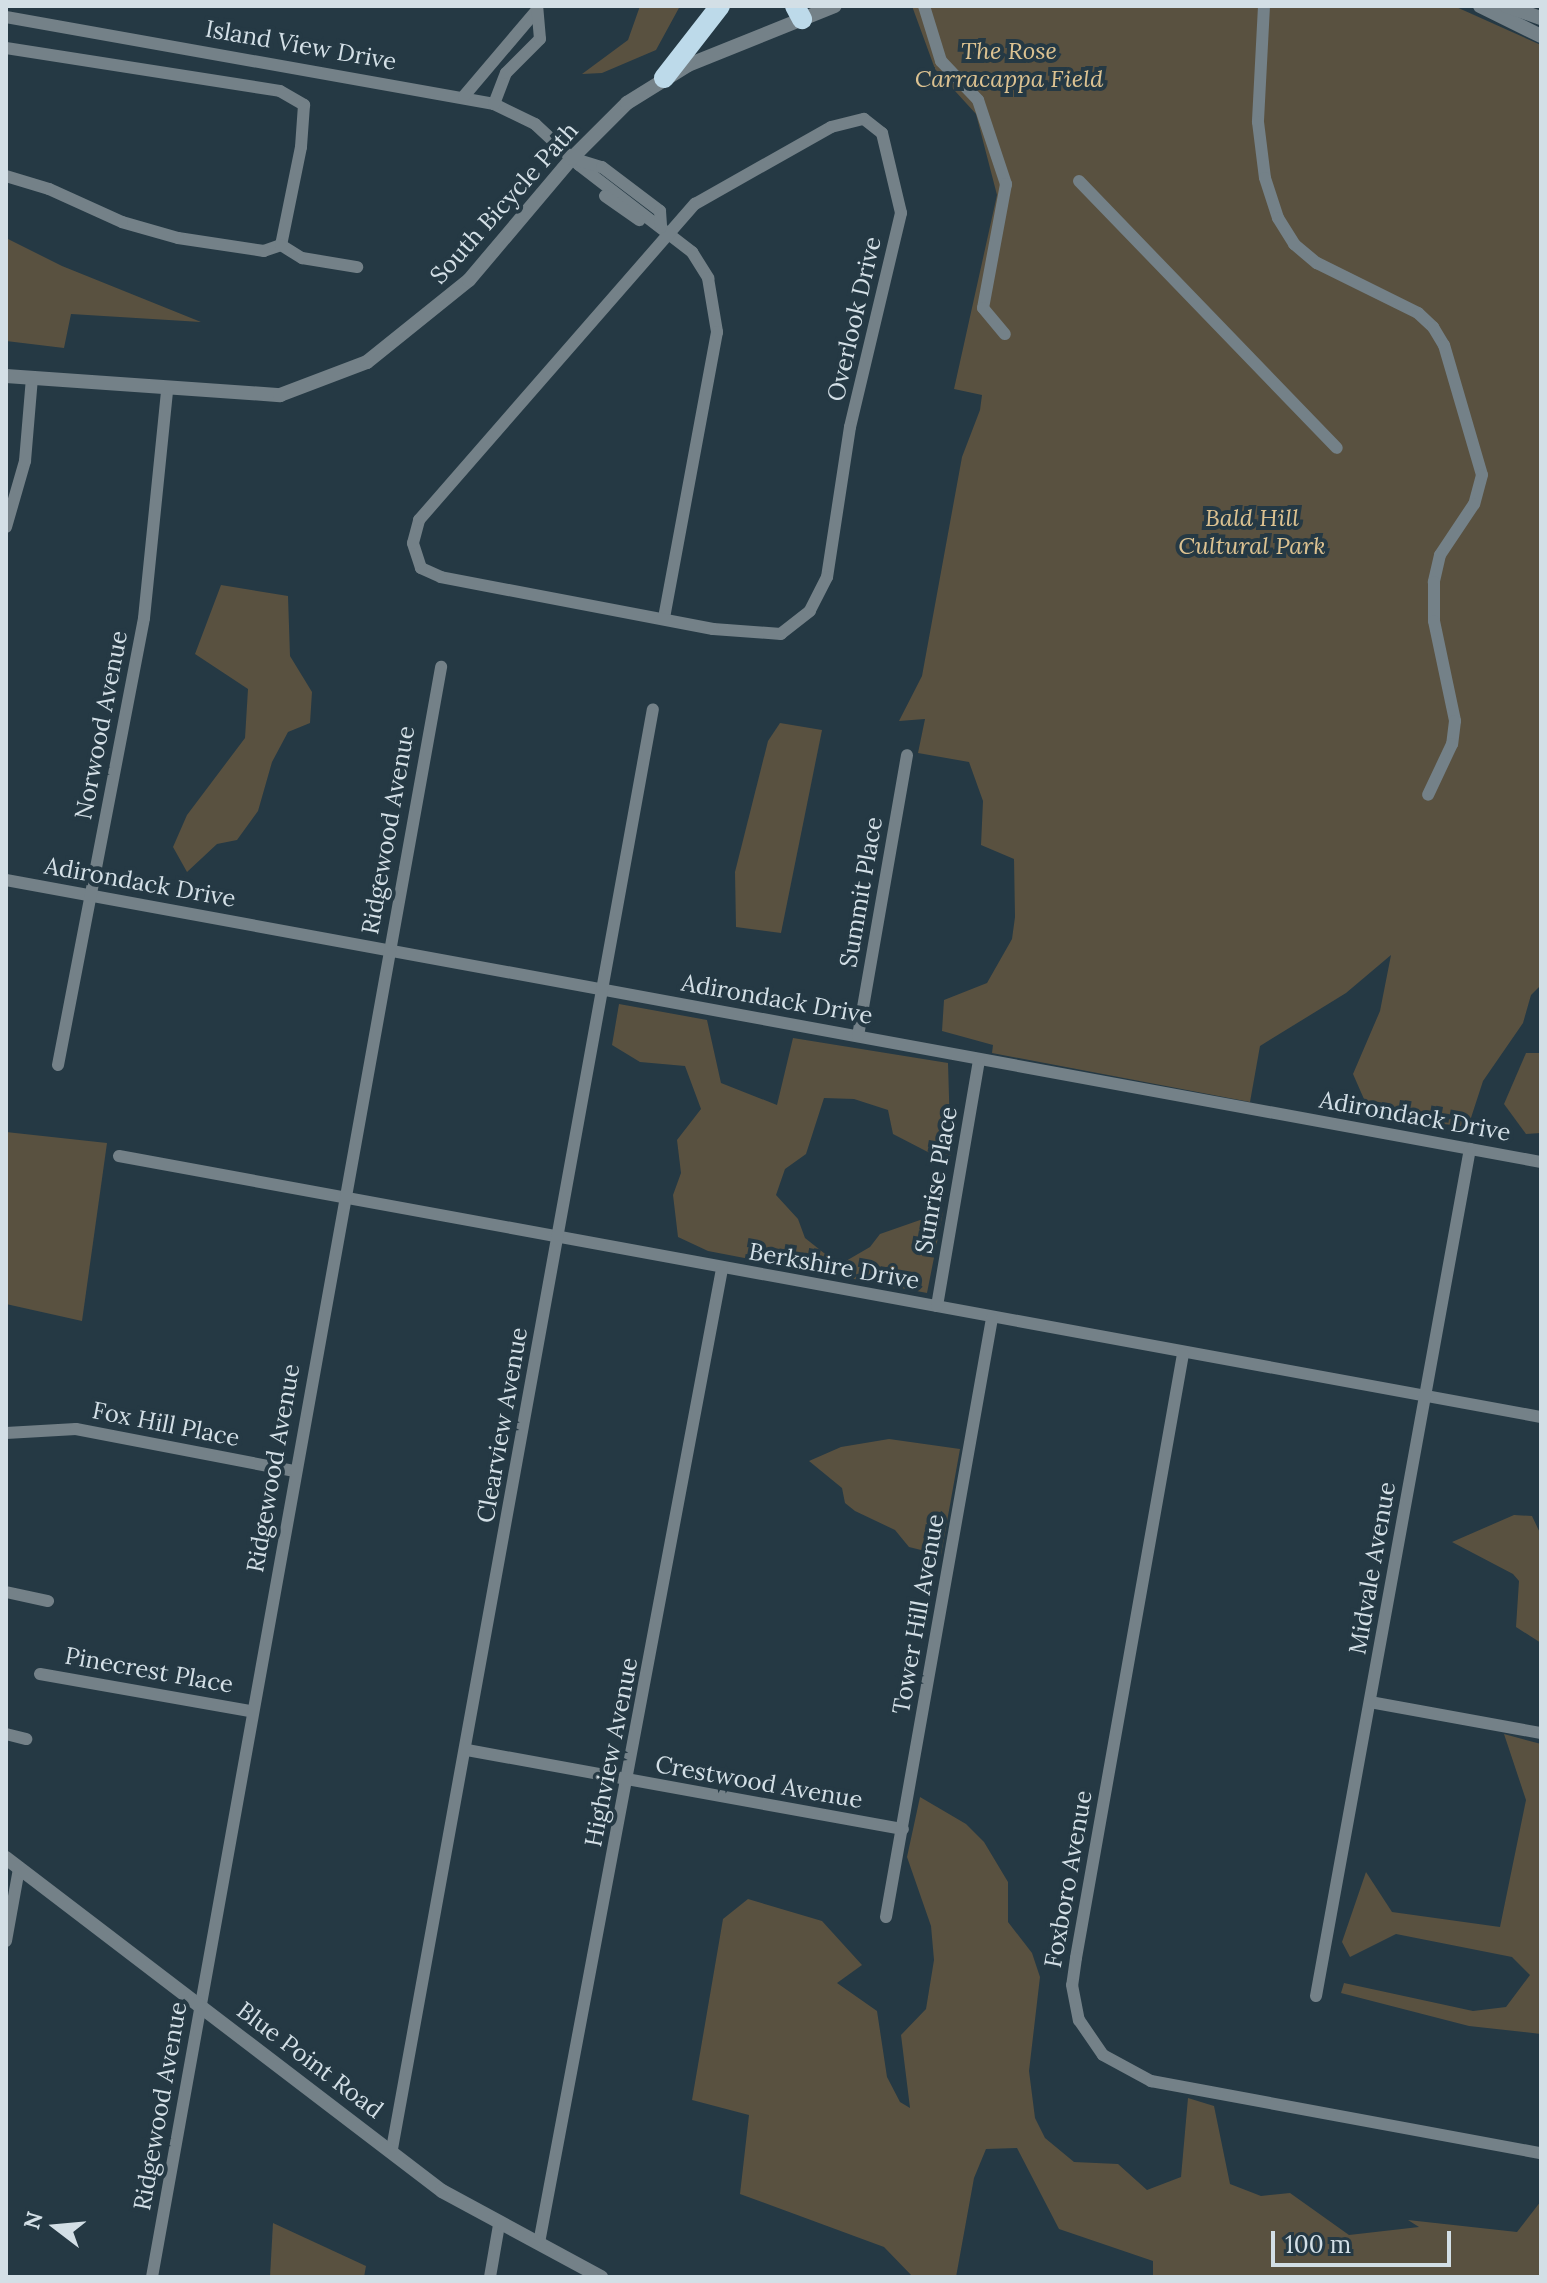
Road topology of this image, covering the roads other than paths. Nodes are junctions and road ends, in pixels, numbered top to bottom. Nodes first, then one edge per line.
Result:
1 (720, 6) edge
2 (835, 6) edge
3 (924, 6) edge
4 (1264, 6) edge
5 (1480, 6) edge
6 (1506, 6) edge
7 (537, 8) edge
8 (798, 13) edge
9 (6, 17) edge
10 (1541, 18) edge
11 (1541, 36) edge
12 (6, 48) edge
13 (664, 78) junction
14 (464, 96) junction
15 (494, 104) junction
16 (577, 167) junction
17 (6, 176) edge
18 (1079, 181) dead end
19 (666, 231) junction
20 (281, 245) junction
21 (357, 267) dead end
22 (1005, 334) dead end
23 (6, 376) edge
24 (32, 378) junction
25 (167, 391) junction
26 (1337, 448) dead end
27 (6, 527) edge
28 (664, 618) junction
29 (441, 667) dead end
30 (653, 709) dead end
31 (907, 755) dead end
32 (1428, 795) dead end
33 (6, 880) edge
34 (91, 895) junction
35 (389, 950) junction
36 (602, 990) junction
37 (858, 1036) junction
38 (979, 1061) junction
39 (58, 1065) dead end
40 (1470, 1149) junction
41 (119, 1156) dead end
42 (1541, 1162) edge
43 (344, 1198) junction
44 (557, 1239) junction
45 (722, 1269) junction
46 (937, 1306) junction
47 (992, 1318) junction
48 (1183, 1354) junction
49 (1426, 1395) junction
50 (1541, 1417) edge
51 (6, 1433) edge
52 (295, 1471) junction
53 (6, 1592) edge
54 (48, 1601) dead end
55 (40, 1674) dead end
56 (1370, 1702) junction
57 (250, 1711) junction
58 (1541, 1733) edge
59 (6, 1734) edge
60 (26, 1739) dead end
61 (467, 1750) junction
62 (629, 1781) junction
63 (903, 1829) junction
64 (6, 1858) edge
65 (19, 1869) junction
66 (886, 1917) dead end
67 (6, 1941) edge
68 (1316, 1996) dead end
69 (201, 2005) junction
70 (392, 2149) junction
71 (1541, 2153) edge
72 (499, 2225) junction
73 (539, 2243) junction
74 (152, 2277) edge
75 (490, 2277) edge
76 (601, 2277) edge

1 - 13 highway
2 - 8 street, South Bicycle Path
3 - 22 street
4 - 32 street
5 - 11 street
6 - 10 street
7 - 14 street
7 - 15 street
8 - 13 street, South Bicycle Path
9 - 14 street, Island View Drive
12 - 20 street
13 - 16 street, South Bicycle Path
14 - 15 street, Island View Drive
15 - 16 street, Island View Drive
16 - 19 street
16 - 19 street
16 - 25 street, South Bicycle Path
17 - 20 street
18 - 26 street
19 - 28 street
19 - 28 street, Overlook Drive
19 - 28 street, Overlook Drive
20 - 21 street
23 - 24 street, South Bicycle Path
24 - 25 street, South Bicycle Path
24 - 27 street
25 - 34 street, Norwood Avenue
29 - 35 street, Ridgewood Avenue
30 - 36 street, Clearview Avenue
31 - 37 street, Summit Place
33 - 34 street, Adirondack Drive
34 - 35 street, Adirondack Drive
34 - 39 street, Norwood Avenue
35 - 36 street, Adirondack Drive
35 - 43 street, Ridgewood Avenue
36 - 37 street, Adirondack Drive
36 - 44 street, Clearview Avenue
37 - 38 street, Adirondack Drive
38 - 40 street, Adirondack Drive
38 - 46 street, Sunrise Place
40 - 42 street, Adirondack Drive
40 - 49 street, Midvale Avenue
41 - 43 street, Berkshire Drive
43 - 44 street, Berkshire Drive
43 - 52 street, Ridgewood Avenue
44 - 45 street, Berkshire Drive
44 - 61 street, Clearview Avenue
45 - 46 street, Berkshire Drive
45 - 62 street, Highview Avenue
46 - 47 street, Berkshire Drive
47 - 48 street, Berkshire Drive
47 - 63 street, Tower Hill Avenue
48 - 49 street, Berkshire Drive
48 - 71 street, Foxboro Avenue
49 - 50 street, Berkshire Drive
49 - 56 street, Midvale Avenue
51 - 52 street, Fox Hill Place
52 - 57 street, Ridgewood Avenue
53 - 54 street
55 - 57 street, Pinecrest Place
56 - 58 street
56 - 68 street, Midvale Avenue
57 - 69 street, Ridgewood Avenue
59 - 60 street
61 - 62 street, Crestwood Avenue
61 - 70 street, Clearview Avenue
62 - 63 street, Crestwood Avenue
62 - 73 street, Highview Avenue
63 - 66 street, Tower Hill Avenue
64 - 65 street, Blue Point Road
65 - 67 street
65 - 69 street, Blue Point Road
69 - 70 street, Blue Point Road
69 - 74 street, Ridgewood Avenue
70 - 72 street, Blue Point Road
72 - 73 street, Blue Point Road
72 - 75 street
73 - 76 street, Blue Point Road

